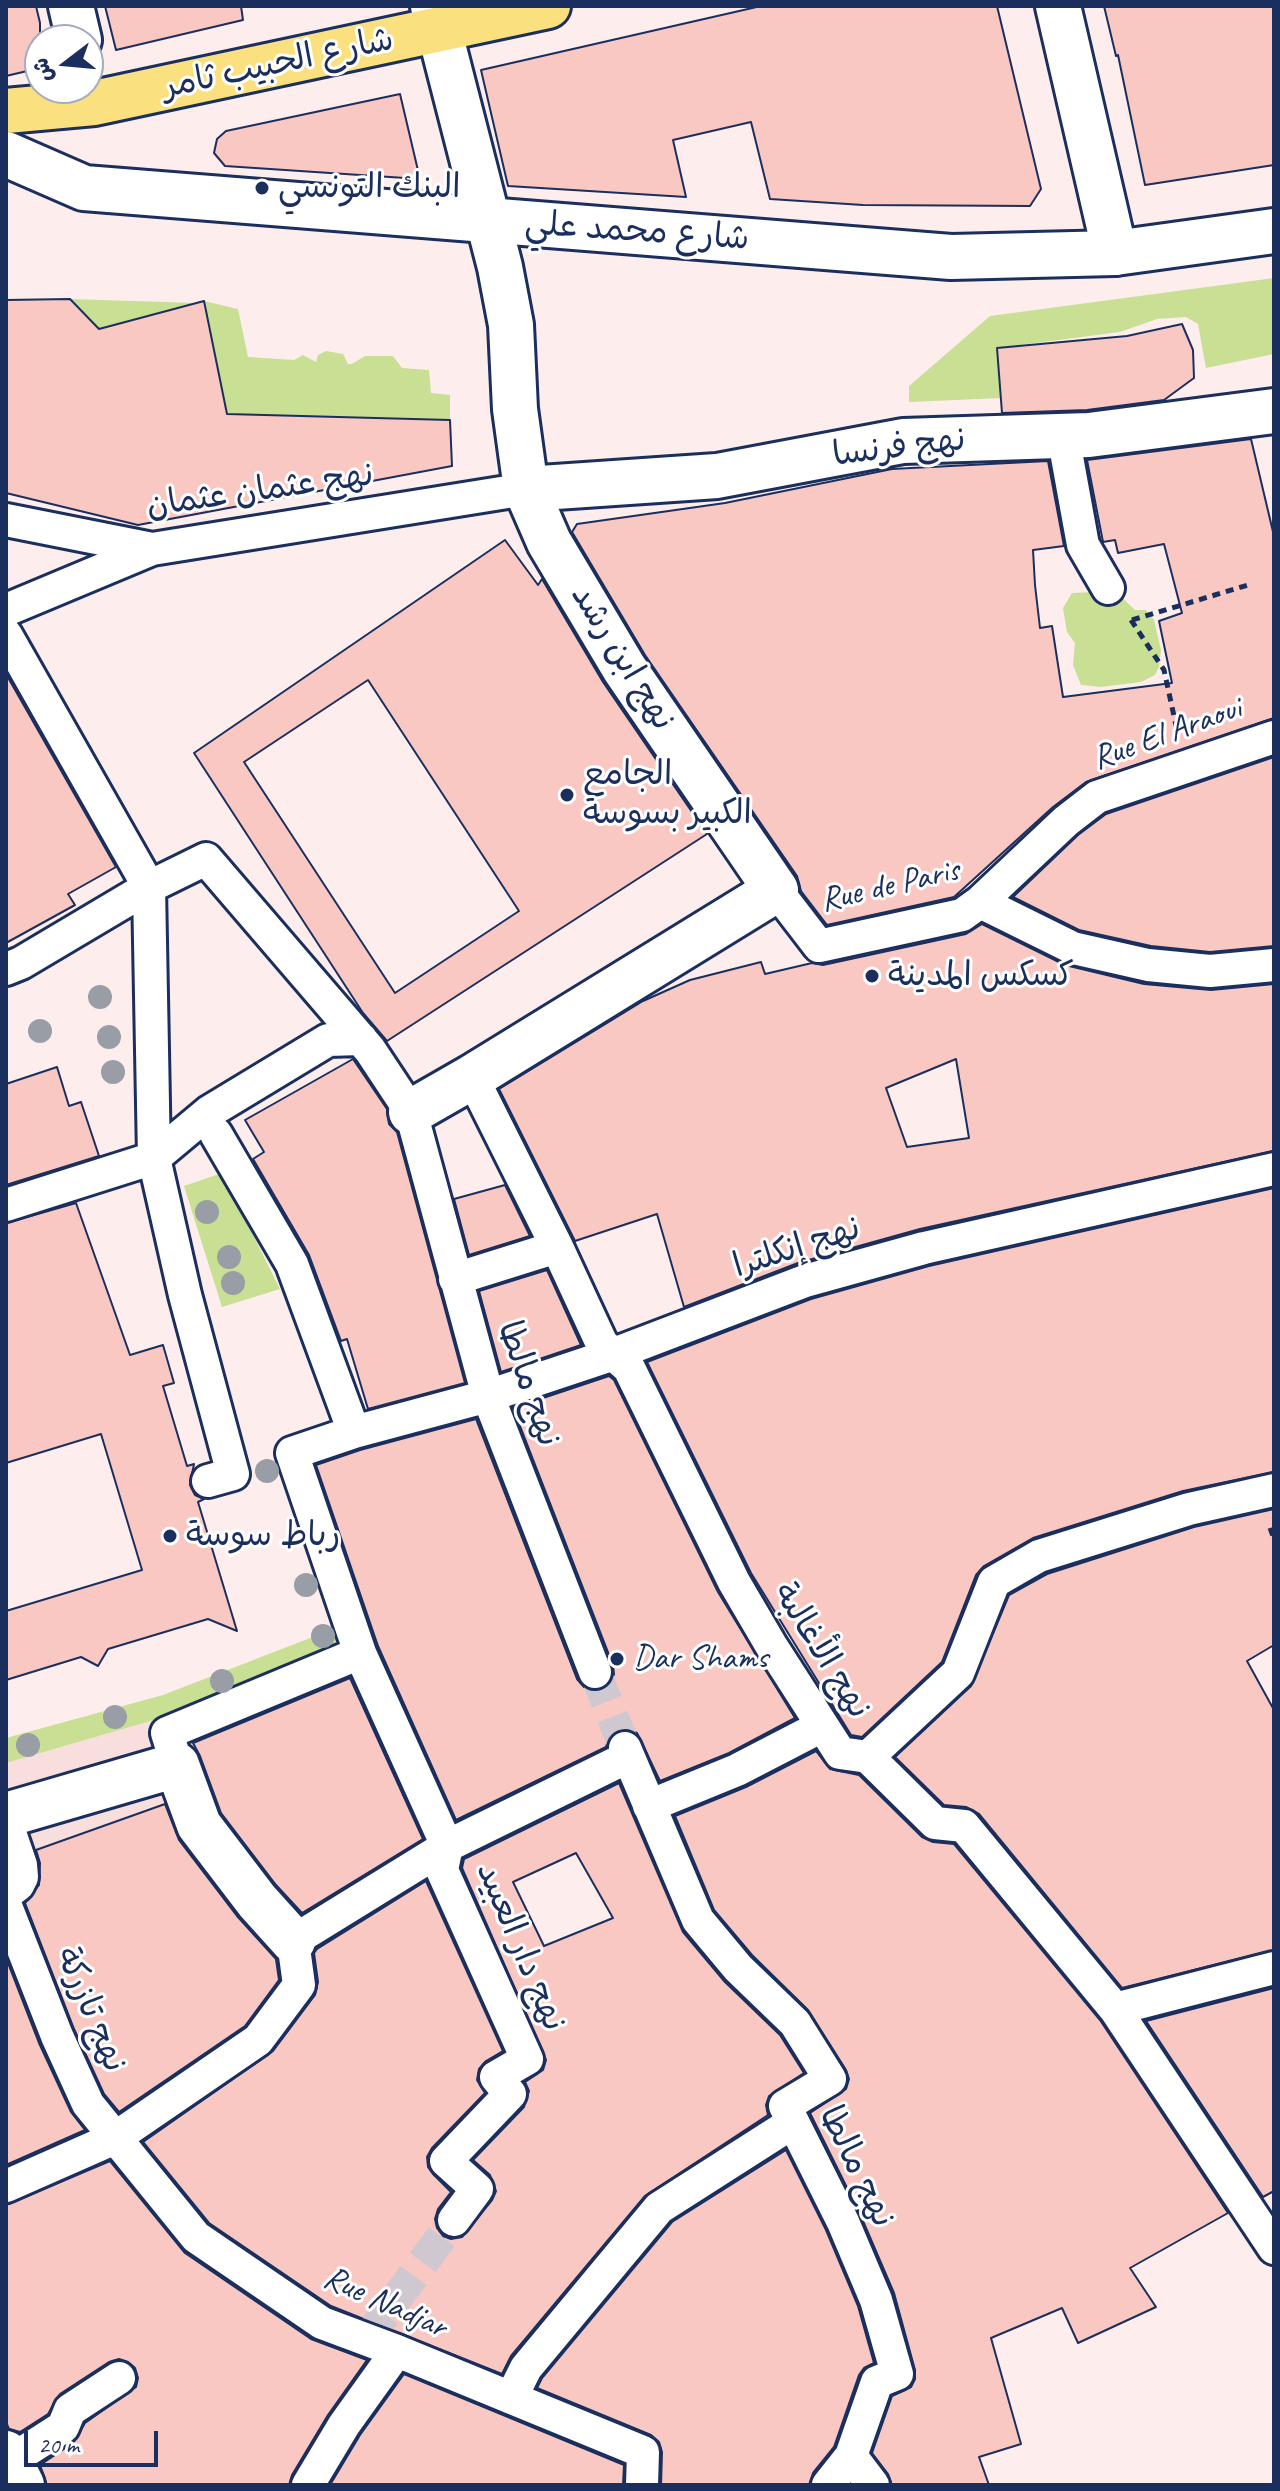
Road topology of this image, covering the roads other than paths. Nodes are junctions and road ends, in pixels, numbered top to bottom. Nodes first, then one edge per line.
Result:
1 (548, 6) edge
2 (1058, 6) edge
3 (436, 18) edge
4 (104, 87) edge
5 (34, 104) edge
6 (6, 111) edge
7 (6, 154) edge
8 (487, 222) junction
9 (1274, 231) edge
10 (1115, 253) junction
11 (1274, 411) edge
12 (1063, 435) junction
13 (526, 489) junction
14 (6, 520) edge
15 (152, 549) junction
16 (1108, 588) road end
17 (6, 610) edge
18 (6, 635) edge
19 (1274, 737) edge
20 (149, 887) junction
21 (776, 890) junction
22 (980, 902) junction
23 (1274, 965) edge
24 (6, 969) edge
25 (361, 1039) junction
26 (472, 1077) junction
27 (411, 1112) junction
28 (216, 1134) dead end
29 (154, 1158) junction
30 (1274, 1169) edge
31 (6, 1205) edge
32 (557, 1247) junction
33 (455, 1279) junction
34 (614, 1354) junction
35 (488, 1396) junction
36 (354, 1432) junction
37 (208, 1481) dead end
38 (1274, 1490) edge
39 (360, 1653) junction
40 (595, 1672) tunnel mouth
41 (822, 1726) junction
42 (868, 1757) junction
43 (177, 1765) junction
44 (649, 1806) junction
45 (6, 1815) edge
46 (6, 1821) edge
47 (447, 1846) junction
48 (6, 1894) edge
49 (6, 1906) edge
50 (293, 1941) junction
51 (1274, 1968) edge
52 (1115, 2009) junction
53 (792, 2123) junction
54 (115, 2138) junction
55 (6, 2186) edge
56 (454, 2220) tunnel mouth
57 (1274, 2248) edge
58 (397, 2351) junction
59 (119, 2378) dead end
60 (511, 2398) junction
61 (851, 2456) junction
62 (13, 2466) edge
63 (308, 2485) edge
64 (642, 2485) edge
65 (828, 2485) edge
66 (873, 2485) edge

1 - 3 main road, شارع الحبيب ثامر
2 - 10 street
3 - 4 main road, شارع الحبيب ثامر
3 - 8 street, نهج ابن رشد
5 - 6 main road, شارع الحبيب ثامر
7 - 8 street, شارع محمد علي
8 - 10 street, شارع محمد علي
8 - 13 street, نهج ابن رشد
9 - 10 street, شارع محمد علي
11 - 12 street, نهج فرنسا
12 - 13 street, نهج فرنسا
12 - 16 street
13 - 15 street, نهج عثمان عثمان
13 - 21 street, نهج ابن رشد
14 - 15 street, نهج عثمان عثمان
15 - 17 street
18 - 20 street
19 - 22 street, Rue El Araoui
20 - 24 street
20 - 25 street, نهج مالطا
20 - 29 street
21 - 22 street, Rue de Paris
21 - 26 street
22 - 23 street, Rue de Paris
25 - 27 street, نهج مالطا
25 - 29 street
26 - 27 street
26 - 32 street, نهج الأغالبة
27 - 33 street, نهج مالطا
28 - 36 street
29 - 31 street
29 - 37 street
30 - 34 street, نهج إنكلترا
32 - 33 street
32 - 34 street, نهج الأغالبة
33 - 35 street, نهج مالطا
34 - 35 street, نهج إنكلترا
34 - 41 street, نهج الأغالبة
35 - 36 street, نهج إنكلترا
35 - 40 street, نهج مالطا
36 - 39 street, نهج دار العبيد
38 - 42 street
39 - 43 street
39 - 47 street, نهج دار العبيد
41 - 42 street, نهج الأغالبة
41 - 44 street
42 - 52 street, نهج الأغالبة
43 - 45 street
43 - 50 street
44 - 47 street, نهج مالطا
44 - 53 street, نهج مالطا
46 - 48 street
47 - 50 street
47 - 56 street, نهج دار العبيد
49 - 54 street, نهج تازركة
50 - 54 street
51 - 52 street
52 - 57 street, نهج الأغالبة
53 - 60 street
53 - 61 street, نهج مالطا
54 - 55 street
54 - 58 street, Rue Nadjar
58 - 60 street, Rue Nadjar
58 - 63 street
59 - 62 street
60 - 64 street, Rue Nadjar
61 - 65 street
61 - 66 street

